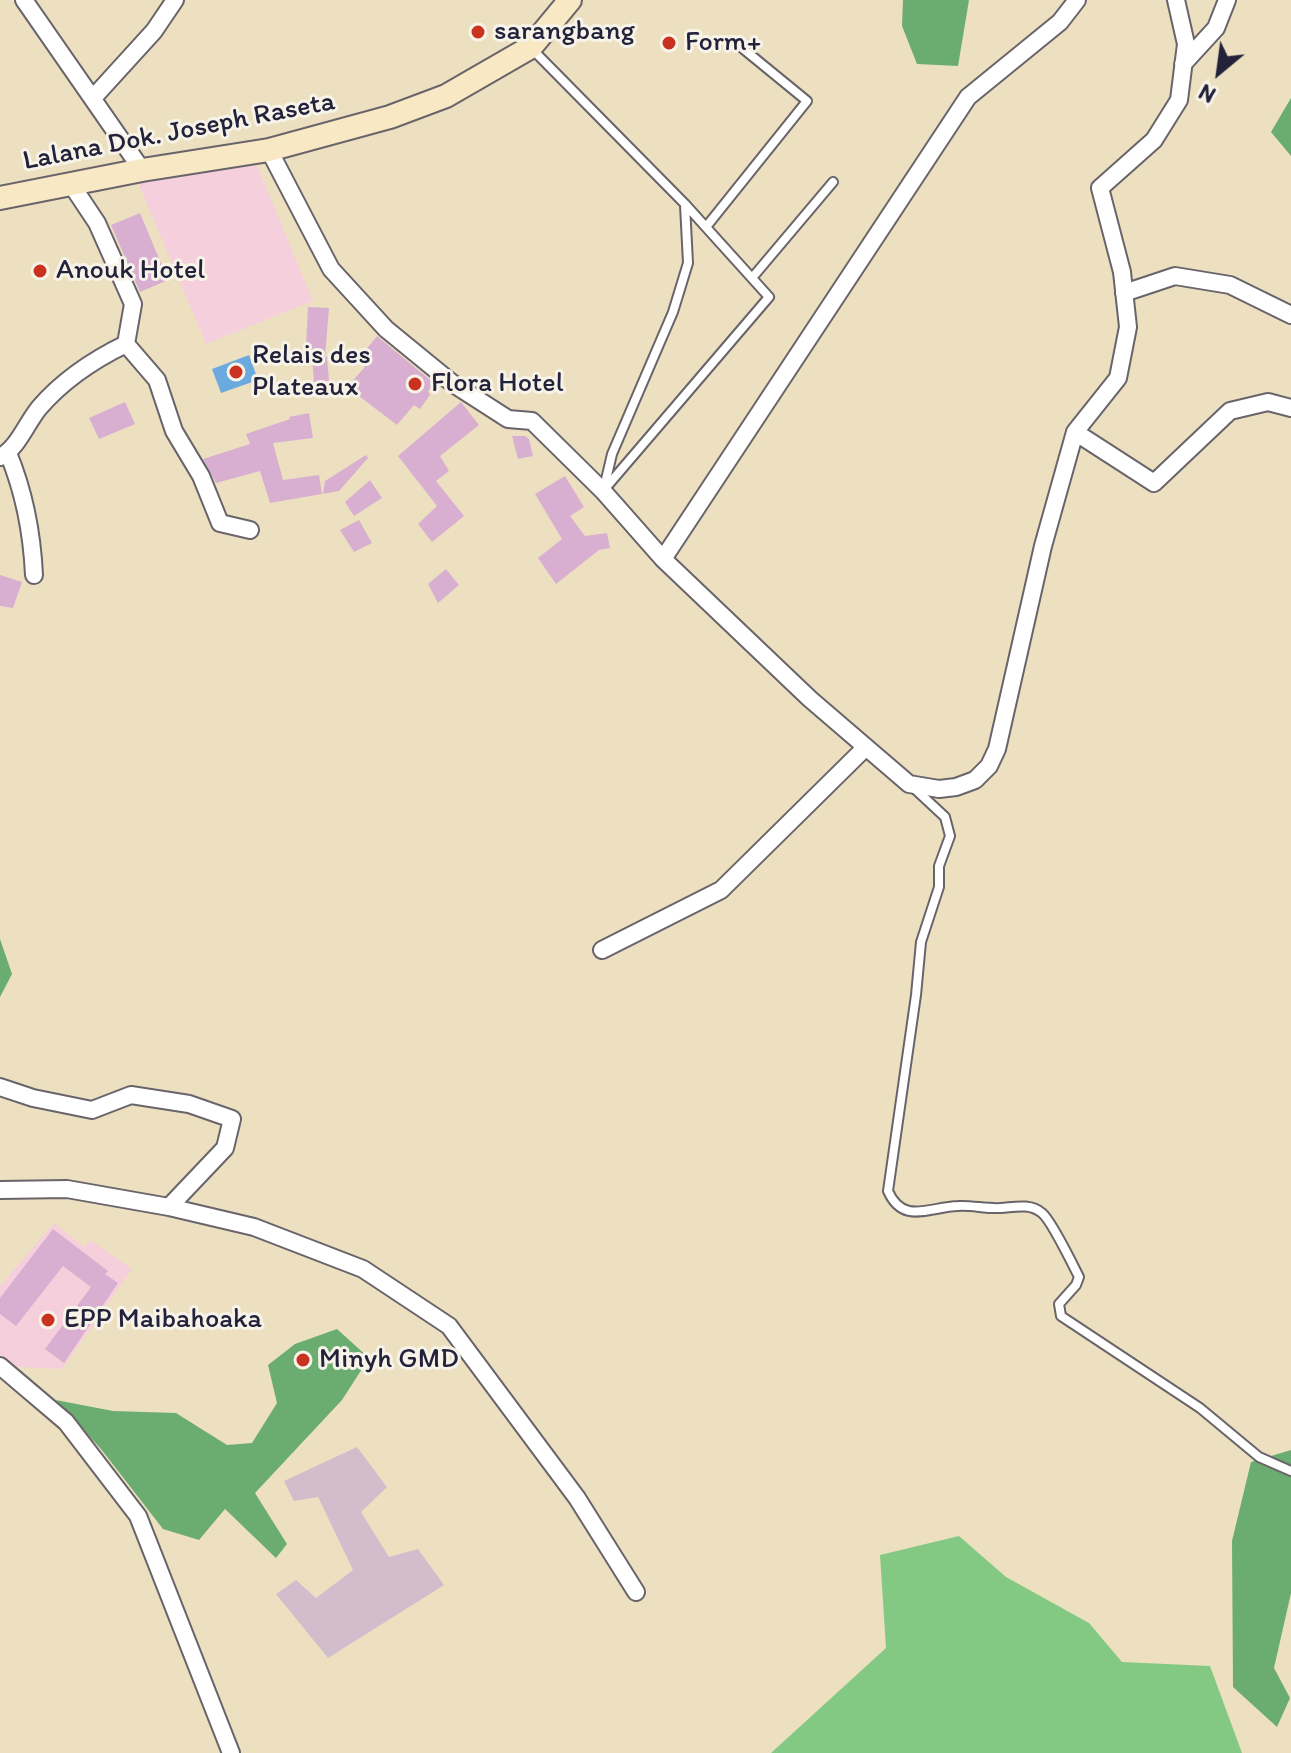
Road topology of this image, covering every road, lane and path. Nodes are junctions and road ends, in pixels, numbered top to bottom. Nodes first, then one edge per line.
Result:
1 (24, 0) edge
2 (175, 0) edge
3 (570, 0) edge
4 (1077, 0) edge
5 (1176, 0) edge
6 (1227, 0) edge
7 (531, 47) junction
8 (741, 47) dead end
9 (1183, 64) junction
10 (93, 98) junction
11 (269, 150) junction
12 (142, 170) junction
13 (833, 182) dead end
14 (71, 184) junction
15 (0, 198) edge
16 (685, 204) junction
17 (706, 227) junction
18 (752, 278) junction
19 (1124, 293) junction
20 (1291, 315) edge
21 (126, 344) junction
22 (1291, 408) edge
23 (1075, 432) junction
24 (4, 455) edge
25 (603, 491) junction
26 (250, 530) dead end
27 (663, 559) junction
28 (34, 575) dead end
29 (866, 747) junction
30 (909, 784) junction
31 (602, 950) dead end
32 (0, 1087) edge
33 (0, 1190) edge
34 (169, 1207) junction
35 (0, 1366) edge
36 (1291, 1471) edge
37 (636, 1592) dead end
38 (231, 1753) edge

1 - 10 street
2 - 10 street
3 - 7 main road, Lalana Dok. Joseph Raseta
4 - 27 street
5 - 9 street
6 - 9 street
7 - 11 main road, Lalana Dok. Joseph Raseta
7 - 16 lane
8 - 17 lane
9 - 19 street
10 - 12 street
11 - 12 main road, Lalana Dok. Joseph Raseta
11 - 25 street
12 - 14 main road, Lalana Dok. Joseph Raseta
13 - 18 lane
14 - 15 main road, Lalana Dok. Joseph Raseta
14 - 21 street
16 - 17 lane
16 - 25 lane
17 - 18 lane
18 - 25 lane
19 - 20 street
19 - 23 street
21 - 24 street
21 - 26 street
22 - 23 street
23 - 30 street
24 - 28 street
25 - 27 street
27 - 29 street
29 - 30 street
29 - 31 street
30 - 36 lane
32 - 34 street
33 - 34 street
34 - 37 street
35 - 38 street

